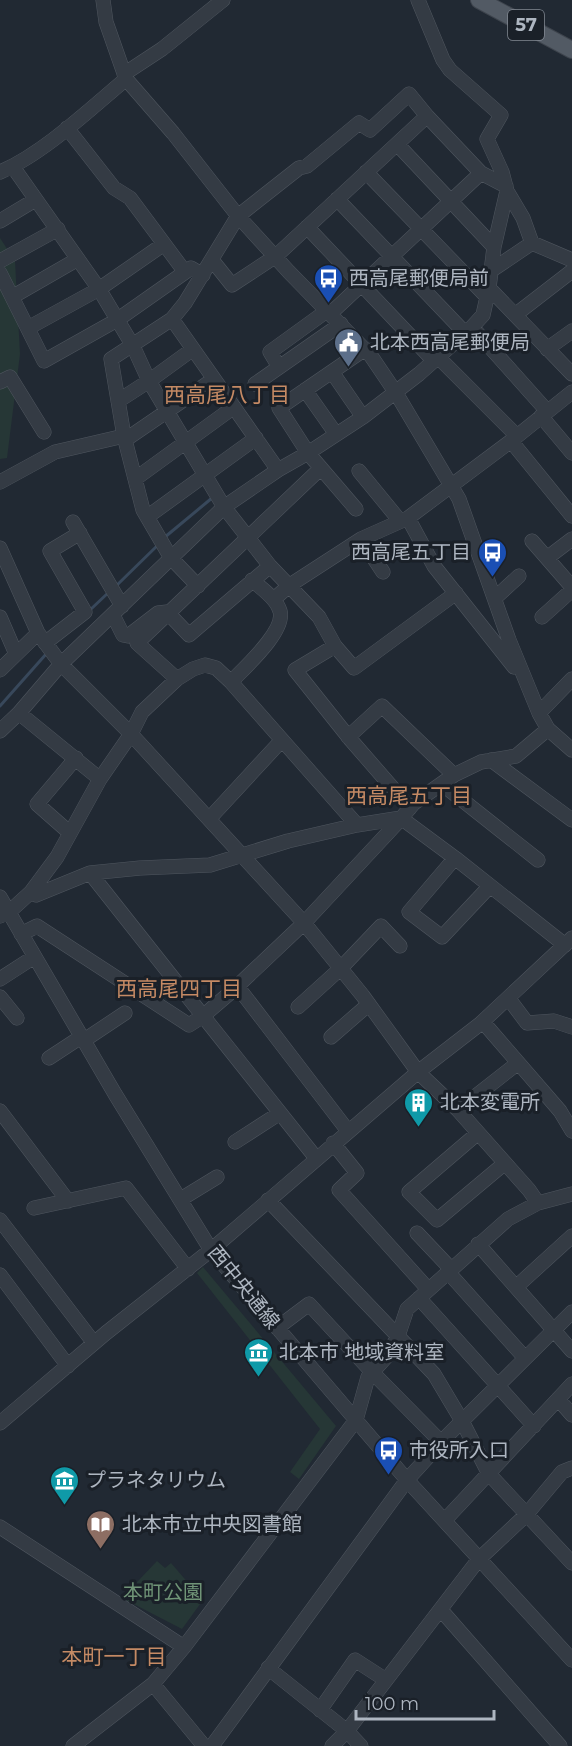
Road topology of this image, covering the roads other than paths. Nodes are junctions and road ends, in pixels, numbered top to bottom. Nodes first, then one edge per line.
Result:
1 (103, 0) edge
2 (223, 0) edge
3 (418, 0) edge
4 (479, 0) edge
5 (572, 50) edge
6 (125, 77) junction
7 (427, 116) junction
8 (67, 129) junction
9 (397, 144) junction
10 (491, 148) junction
11 (6, 170) edge
12 (479, 170) junction
13 (366, 172) junction
14 (507, 189) junction
15 (337, 199) junction
16 (35, 200) junction
17 (451, 200) junction
18 (238, 216) junction
19 (0, 221) edge
20 (307, 227) junction
21 (421, 228) junction
22 (58, 230) junction
23 (532, 243) junction
24 (164, 244) junction
25 (494, 248) junction
26 (391, 255) junction
27 (276, 256) junction
28 (78, 259) junction
29 (212, 260) junction
30 (572, 260) edge
31 (0, 261) edge
32 (492, 270) junction
33 (572, 271) edge
34 (185, 272) junction
35 (0, 273) edge
36 (203, 275) junction
37 (361, 283) junction
38 (99, 289) junction
39 (488, 293) junction
40 (12, 297) junction
41 (329, 312) junction
42 (514, 315) junction
43 (172, 319) junction
44 (117, 320) junction
45 (341, 324) junction
46 (28, 328) junction
47 (469, 330) junction
48 (572, 331) edge
49 (133, 346) junction
50 (193, 349) junction
51 (365, 349) junction
52 (547, 349) junction
53 (436, 359) junction
54 (279, 367) junction
55 (332, 372) junction
56 (572, 374) edge
57 (214, 379) junction
58 (149, 381) junction
59 (0, 382) edge
60 (255, 384) dead end
61 (305, 390) junction
62 (572, 392) edge
63 (396, 393) junction
64 (118, 401) junction
65 (234, 407) junction
66 (167, 412) junction
67 (544, 414) junction
68 (363, 417) junction
69 (44, 432) dead end
70 (336, 434) junction
71 (125, 438) junction
72 (256, 438) junction
73 (514, 439) junction
74 (186, 443) junction
75 (308, 453) junction
76 (572, 453) edge
77 (321, 468) junction
78 (278, 470) junction
79 (359, 471) dead end
80 (205, 474) junction
81 (135, 479) junction
82 (0, 482) edge
83 (451, 487) junction
84 (224, 507) junction
85 (356, 509) dead end
86 (572, 516) edge
87 (147, 518) junction
88 (404, 519) junction
89 (248, 539) junction
90 (361, 539) junction
91 (572, 539) edge
92 (532, 541) dead end
93 (0, 548) edge
94 (171, 558) junction
95 (547, 558) junction
96 (270, 566) junction
97 (383, 572) dead end
98 (519, 576) dead end
99 (252, 580) junction
100 (290, 585) junction
101 (198, 586) junction
102 (572, 588) edge
103 (456, 593) junction
104 (495, 598) junction
105 (274, 599) junction
106 (118, 611) junction
107 (168, 613) junction
108 (0, 617) edge
109 (542, 617) dead end
110 (41, 638) junction
111 (335, 646) junction
112 (16, 654) junction
113 (61, 664) junction
114 (0, 670) edge
115 (177, 679) junction
116 (572, 679) edge
117 (526, 681) junction
118 (231, 682) junction
119 (20, 713) junction
120 (538, 713) junction
121 (548, 729) junction
122 (0, 731) edge
123 (131, 734) junction
124 (348, 737) junction
125 (282, 740) junction
126 (569, 744) edge
127 (76, 758) junction
128 (491, 760) junction
129 (454, 775) junction
130 (100, 779) junction
131 (442, 784) junction
132 (406, 813) junction
133 (209, 819) junction
134 (572, 820) edge
135 (357, 825) junction
136 (70, 833) junction
137 (242, 856) junction
138 (455, 858) junction
139 (538, 860) dead end
140 (90, 873) junction
141 (490, 886) junction
142 (30, 892) junction
143 (0, 897) edge
144 (4, 914) edge
145 (304, 922) junction
146 (21, 934) junction
147 (568, 942) edge
148 (400, 946) dead end
149 (34, 957) junction
150 (340, 969) junction
151 (0, 979) edge
152 (237, 986) junction
153 (0, 997) edge
154 (508, 999) junction
155 (369, 1004) junction
156 (298, 1007) dead end
157 (125, 1013) dead end
158 (203, 1016) junction
159 (16, 1018) dead end
160 (483, 1022) junction
161 (569, 1022) edge
162 (331, 1036) dead end
163 (82, 1039) junction
164 (49, 1058) dead end
165 (518, 1063) junction
166 (418, 1072) junction
167 (458, 1110) junction
168 (0, 1111) edge
169 (280, 1113) junction
170 (348, 1131) junction
171 (572, 1131) edge
172 (478, 1133) junction
173 (235, 1142) dead end
174 (333, 1143) junction
175 (316, 1158) junction
176 (505, 1164) junction
177 (217, 1177) dead end
178 (572, 1194) edge
179 (181, 1199) junction
180 (268, 1200) junction
181 (68, 1201) junction
182 (538, 1203) junction
183 (34, 1208) dead end
184 (0, 1220) edge
185 (417, 1233) dead end
186 (572, 1236) edge
187 (7, 1239) edge
188 (478, 1244) junction
189 (212, 1250) junction
190 (188, 1269) junction
191 (449, 1271) junction
192 (0, 1275) edge
193 (516, 1287) junction
194 (424, 1294) junction
195 (572, 1312) edge
196 (278, 1328) junction
197 (553, 1330) junction
198 (398, 1336) junction
199 (94, 1343) junction
200 (572, 1351) edge
201 (525, 1358) junction
202 (68, 1366) junction
203 (372, 1372) junction
204 (572, 1384) edge
205 (497, 1386) junction
206 (558, 1399) junction
207 (572, 1415) edge
208 (356, 1420) junction
209 (462, 1421) junction
210 (0, 1423) edge
211 (534, 1426) junction
212 (442, 1443) junction
213 (572, 1468) edge
214 (489, 1474) junction
215 (407, 1480) junction
216 (526, 1515) junction
217 (445, 1520) junction
218 (0, 1527) edge
219 (479, 1559) junction
220 (572, 1563) edge
221 (441, 1610) junction
222 (184, 1647) junction
223 (572, 1660) edge
224 (268, 1668) junction
225 (386, 1680) junction
226 (153, 1684) junction
227 (320, 1710) junction
228 (347, 1731) junction
229 (73, 1746) edge
230 (204, 1746) edge
231 (212, 1746) edge
232 (332, 1746) edge
233 (361, 1746) edge
234 (560, 1746) edge

1 - 6 street
2 - 6 street
3 - 10 street
4 - 5 main road, 57
6 - 8 street
6 - 18 street
7 - 9 street
7 - 12 street
7 - 18 street
8 - 11 street
8 - 24 street
9 - 13 street
9 - 17 street
10 - 12 street
10 - 14 street
11 - 16 street
12 - 14 street
12 - 17 street
13 - 15 street
13 - 21 street
14 - 23 street
14 - 25 street
15 - 20 street
15 - 26 street
16 - 19 street
16 - 22 street
17 - 21 street
17 - 25 street
18 - 27 street
18 - 29 street
20 - 27 street
20 - 37 street
21 - 26 street
21 - 39 street
22 - 28 street
22 - 31 street
23 - 30 street
23 - 32 street
24 - 34 street
24 - 38 street
25 - 32 street
26 - 37 street
26 - 47 street
27 - 29 street
27 - 41 street
28 - 38 street
28 - 40 street
29 - 36 street
32 - 39 street
33 - 42 street
34 - 36 street
34 - 44 street
35 - 40 street
36 - 43 street
37 - 41 street
37 - 53 street
38 - 44 street
38 - 46 street
39 - 42 street
39 - 47 street
40 - 46 street
41 - 45 street
41 - 54 street
42 - 52 street
43 - 49 street
43 - 50 street
44 - 46 street
44 - 49 street
45 - 51 street
45 - 54 street
47 - 53 street
47 - 67 street
48 - 52 street
49 - 58 street
49 - 64 street
50 - 57 street
50 - 58 street
51 - 55 street
51 - 63 street
52 - 56 street
53 - 63 street
53 - 73 street
54 - 60 street
55 - 61 street
55 - 68 street
57 - 65 street
57 - 66 street
58 - 64 street
58 - 66 street
59 - 69 street
61 - 70 street
61 - 75 street
62 - 67 street
63 - 68 street
63 - 83 street
64 - 71 street
65 - 72 street
65 - 74 street
66 - 71 street
66 - 74 street
67 - 73 street
67 - 76 street
68 - 70 street
70 - 75 street
71 - 81 street
71 - 82 street
72 - 78 street
72 - 80 street
73 - 83 street
73 - 86 street
74 - 80 street
74 - 81 street
75 - 77 street
75 - 78 street
77 - 85 street
77 - 89 street
78 - 84 street
79 - 88 street
80 - 84 street
80 - 87 street
81 - 87 street
83 - 88 street
83 - 104 street
84 - 89 street
84 - 94 street
87 - 94 street
88 - 90 street
88 - 103 street
89 - 96 street
89 - 101 street
90 - 97 street
90 - 100 street
91 - 95 street
92 - 95 street
93 - 110 street
94 - 101 street
94 - 106 street
95 - 102 street
96 - 99 street
96 - 100 street
98 - 104 street
99 - 105 street
99 - 107 street
100 - 105 street
100 - 111 street
101 - 107 street
102 - 109 street
103 - 111 street
103 - 117 street
104 - 117 street
105 - 118 street
106 - 107 street
106 - 110 street
106 - 113 street
107 - 115 street
108 - 112 street
110 - 112 street
110 - 113 street
111 - 124 street
112 - 114 street
113 - 119 street
113 - 123 street
115 - 118 street
115 - 123 street
116 - 120 street
117 - 120 street
118 - 125 street
119 - 122 street
119 - 127 street
120 - 121 street
121 - 126 street
121 - 128 street
123 - 130 street
123 - 133 street
124 - 129 street
124 - 132 street
125 - 133 street
125 - 135 street
127 - 130 street
127 - 136 street
128 - 129 street
128 - 134 street
129 - 131 street
130 - 136 street
131 - 132 street
131 - 139 street
132 - 135 street
132 - 138 street
132 - 145 street
133 - 137 street
135 - 137 street
136 - 142 street
137 - 140 street
137 - 145 street
138 - 141 street
138 - 141 street
140 - 142 street
140 - 158 street
141 - 147 street
142 - 144 street
143 - 144 street, 西中央通線
144 - 146 street, 西中央通線
145 - 150 street
145 - 152 street
146 - 149 street, 西中央通線
146 - 158 street
147 - 154 street
148 - 150 street
149 - 151 street
149 - 163 street, 西中央通線
150 - 155 street
150 - 156 street
152 - 158 street
152 - 170 street
153 - 159 street
154 - 160 street
154 - 161 street
155 - 162 street
155 - 166 street
157 - 163 street
158 - 169 street
160 - 165 street
160 - 166 street
163 - 164 street
163 - 179 street, 西中央通線
165 - 167 street
165 - 171 street
166 - 167 street
166 - 170 street
167 - 172 street
168 - 181 street
169 - 173 street
169 - 175 street
170 - 174 street
172 - 176 street
172 - 176 street
174 - 175 street
174 - 194 street
175 - 180 street
176 - 182 street
177 - 179 street
178 - 182 street
179 - 189 street, 西中央通線
180 - 189 street
180 - 198 street
181 - 183 street
181 - 190 street
182 - 188 street
184 - 187 street
185 - 191 street
186 - 193 street
187 - 199 street
188 - 191 street
188 - 193 street
189 - 190 street
189 - 196 street, 西中央通線
190 - 199 street
191 - 194 street
191 - 201 street
192 - 202 street
193 - 197 street
194 - 198 street
194 - 205 street
195 - 197 street
196 - 203 street
196 - 208 street, 西中央通線
197 - 200 street
197 - 201 street
198 - 203 street
198 - 209 street
199 - 202 street
201 - 205 street
202 - 210 street
203 - 208 street
203 - 212 street
204 - 206 street
205 - 209 street
205 - 211 street
206 - 207 street
206 - 211 street
208 - 215 street, 西中央通線
208 - 222 street
209 - 212 street
209 - 214 street
211 - 214 street
212 - 215 street
213 - 216 street
214 - 216 street
214 - 217 street
215 - 217 street, 西中央通線
215 - 224 street
216 - 219 street
216 - 220 street
217 - 219 street, 西中央通線
218 - 222 street
219 - 221 street
219 - 223 street, 西中央通線
221 - 225 street
221 - 234 street
222 - 226 street
224 - 227 street
224 - 231 street
225 - 227 street
225 - 228 street
226 - 229 street
226 - 230 street
227 - 228 street
228 - 232 street
228 - 233 street

